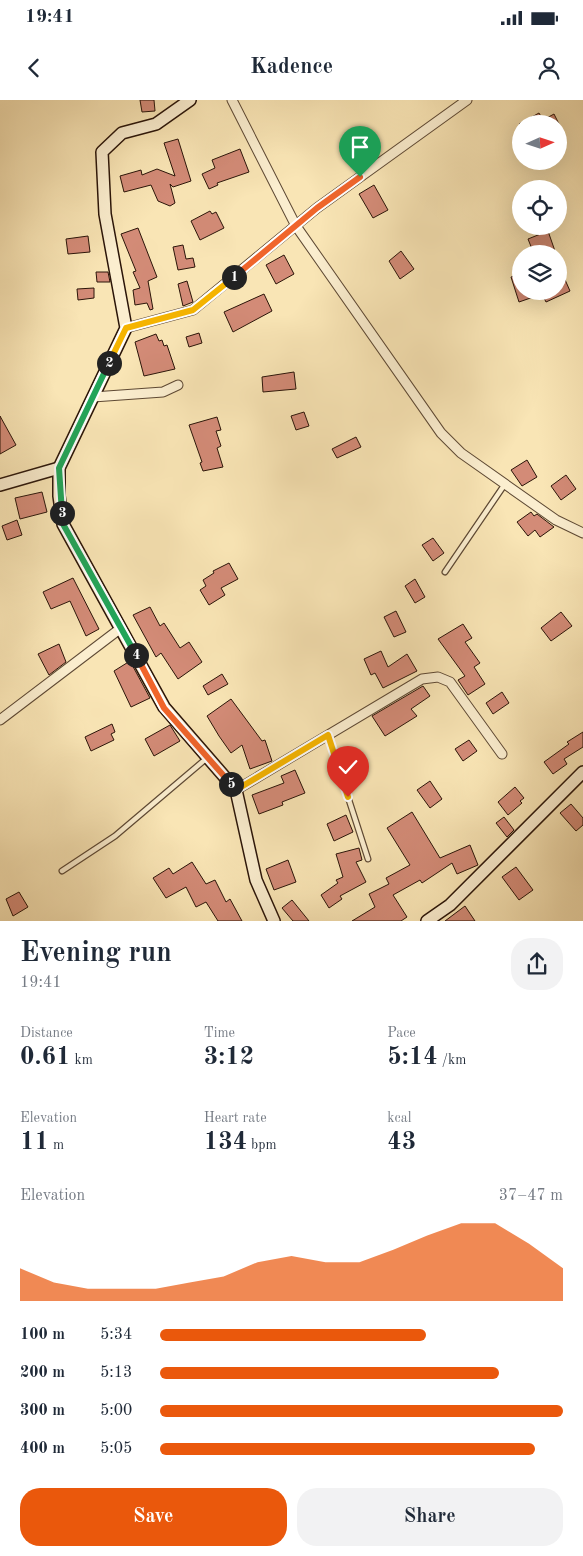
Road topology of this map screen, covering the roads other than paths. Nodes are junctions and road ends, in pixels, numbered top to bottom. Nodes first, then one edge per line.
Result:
1 (190, 100) edge
2 (232, 100) edge
3 (467, 100) edge
4 (296, 226) junction
5 (126, 328) junction
6 (178, 385) dead end
7 (93, 397) junction
8 (59, 468) junction
9 (505, 484) junction
10 (0, 485) edge
11 (583, 534) edge
12 (445, 572) dead end
13 (121, 628) junction
14 (0, 720) edge
15 (328, 735) junction
16 (502, 754) dead end
17 (208, 758) junction
18 (583, 772) edge
19 (236, 790) junction
20 (368, 859) dead end
21 (62, 871) dead end
22 (274, 921) edge
23 (427, 921) edge

1 - 5 main road
2 - 4 street
3 - 4 street
4 - 5 street
4 - 9 street
5 - 7 main road
6 - 7 street
7 - 8 main road
8 - 10 main road
8 - 13 main road
9 - 11 street
9 - 12 lane
13 - 14 street
13 - 17 main road
15 - 16 street
15 - 19 street
15 - 20 lane
17 - 19 main road
17 - 21 lane
18 - 23 main road
19 - 22 main road

